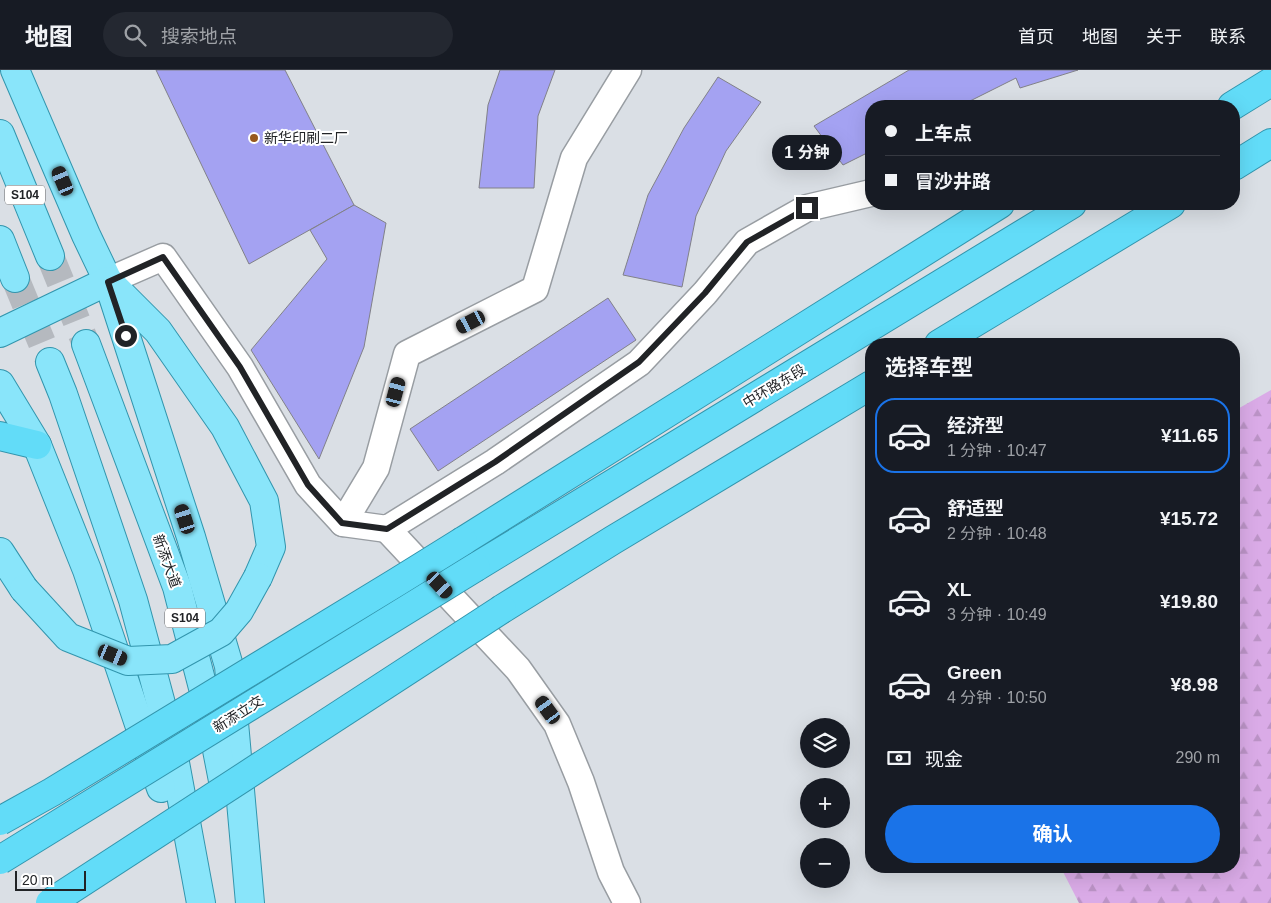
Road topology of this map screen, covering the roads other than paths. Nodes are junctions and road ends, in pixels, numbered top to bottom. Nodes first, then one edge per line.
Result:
1 (15, 70) edge
2 (628, 70) edge
3 (1271, 82) edge
4 (1240, 101) edge
5 (0, 134) edge
6 (1271, 143) edge
7 (1240, 162) edge
8 (865, 194) edge
9 (990, 210) edge
10 (1062, 210) edge
11 (1161, 210) edge
12 (0, 240) edge
13 (50, 256) tunnel mouth
14 (16, 278) tunnel mouth
15 (108, 282) junction
16 (0, 333) edge
17 (949, 338) edge
18 (86, 344) tunnel mouth
19 (50, 362) tunnel mouth
20 (0, 384) edge
21 (865, 389) edge
22 (0, 436) edge
23 (37, 445) junction
24 (342, 523) junction
25 (387, 529) junction
26 (0, 552) edge
27 (476, 567) joint
28 (0, 821) edge
29 (0, 860) edge
30 (200, 899) edge
31 (50, 903) edge
32 (248, 903) edge
33 (627, 903) edge

1 - 15 main road
2 - 24 street
3 - 4 highway
5 - 13 main road, S104
6 - 7 highway
8 - 25 street
9 - 28 highway, bridge
10 - 27 highway, 中环路东段
11 - 17 highway
12 - 14 main road
15 - 16 main road
15 - 24 street
15 - 26 main road, bridge
15 - 32 main road
18 - 32 main road, 新添大道 / S104
19 - 30 main road
20 - 23 main road
21 - 31 highway, bridge
22 - 23 highway
23 - 30 main road
24 - 25 street
25 - 33 street
27 - 29 highway, 新添立交, bridge

